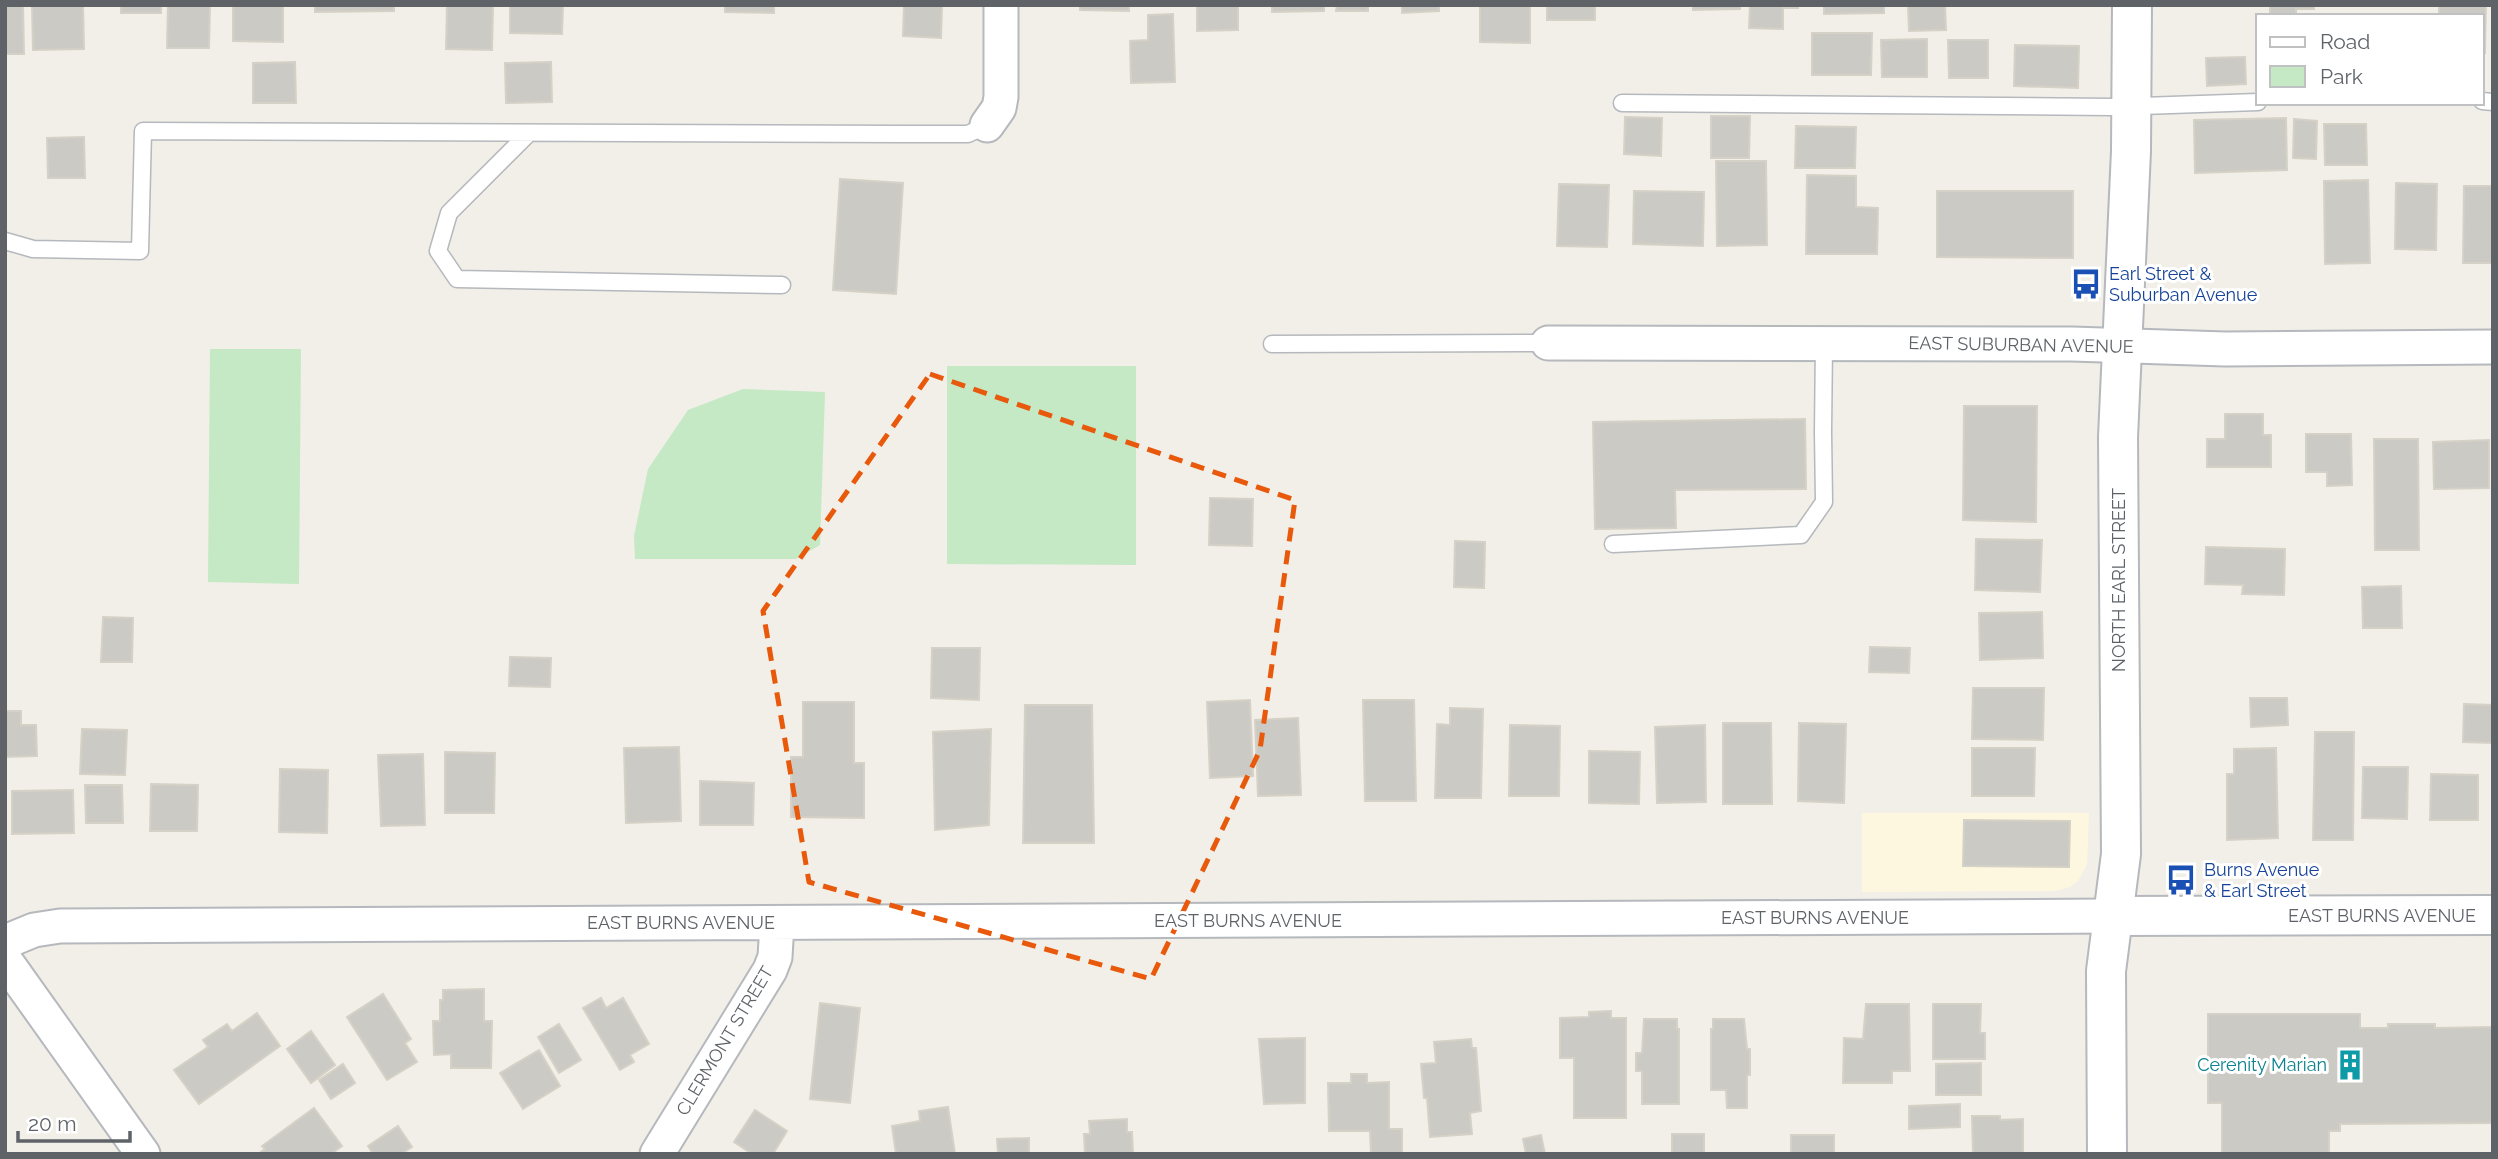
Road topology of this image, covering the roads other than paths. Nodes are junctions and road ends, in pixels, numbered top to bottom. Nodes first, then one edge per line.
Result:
1 (1001, 5) edge
2 (2132, 5) edge
3 (2256, 102) edge
4 (1622, 103) dead end
5 (2132, 106) junction
6 (987, 125) joint
7 (529, 133) junction
8 (5, 241) edge
9 (782, 285) dead end
10 (1548, 343) joint
11 (1824, 343) junction
12 (1272, 344) dead end
13 (2122, 346) junction
14 (2493, 347) edge
15 (1613, 544) dead end
16 (2493, 915) edge
17 (2113, 916) junction
18 (777, 923) junction
19 (5, 942) edge
20 (5, 960) edge
21 (143, 1154) edge
22 (657, 1154) edge
23 (2107, 1154) edge

1 - 6 street
2 - 5 street, NORTH EARL STREET
3 - 5 lane
4 - 5 lane
5 - 13 street, NORTH EARL STREET
6 - 7 lane
7 - 8 lane
7 - 9 lane
10 - 11 street, EAST SUBURBAN AVENUE
10 - 12 lane
11 - 13 street, EAST SUBURBAN AVENUE
11 - 15 lane
13 - 14 street, EAST SUBURBAN AVENUE
13 - 17 street, NORTH EARL STREET
16 - 17 street, EAST BURNS AVENUE
17 - 18 street, EAST BURNS AVENUE
17 - 23 street, NORTH EARL STREET
18 - 19 street, EAST BURNS AVENUE
18 - 22 street, CLERMONT STREET
20 - 21 street

